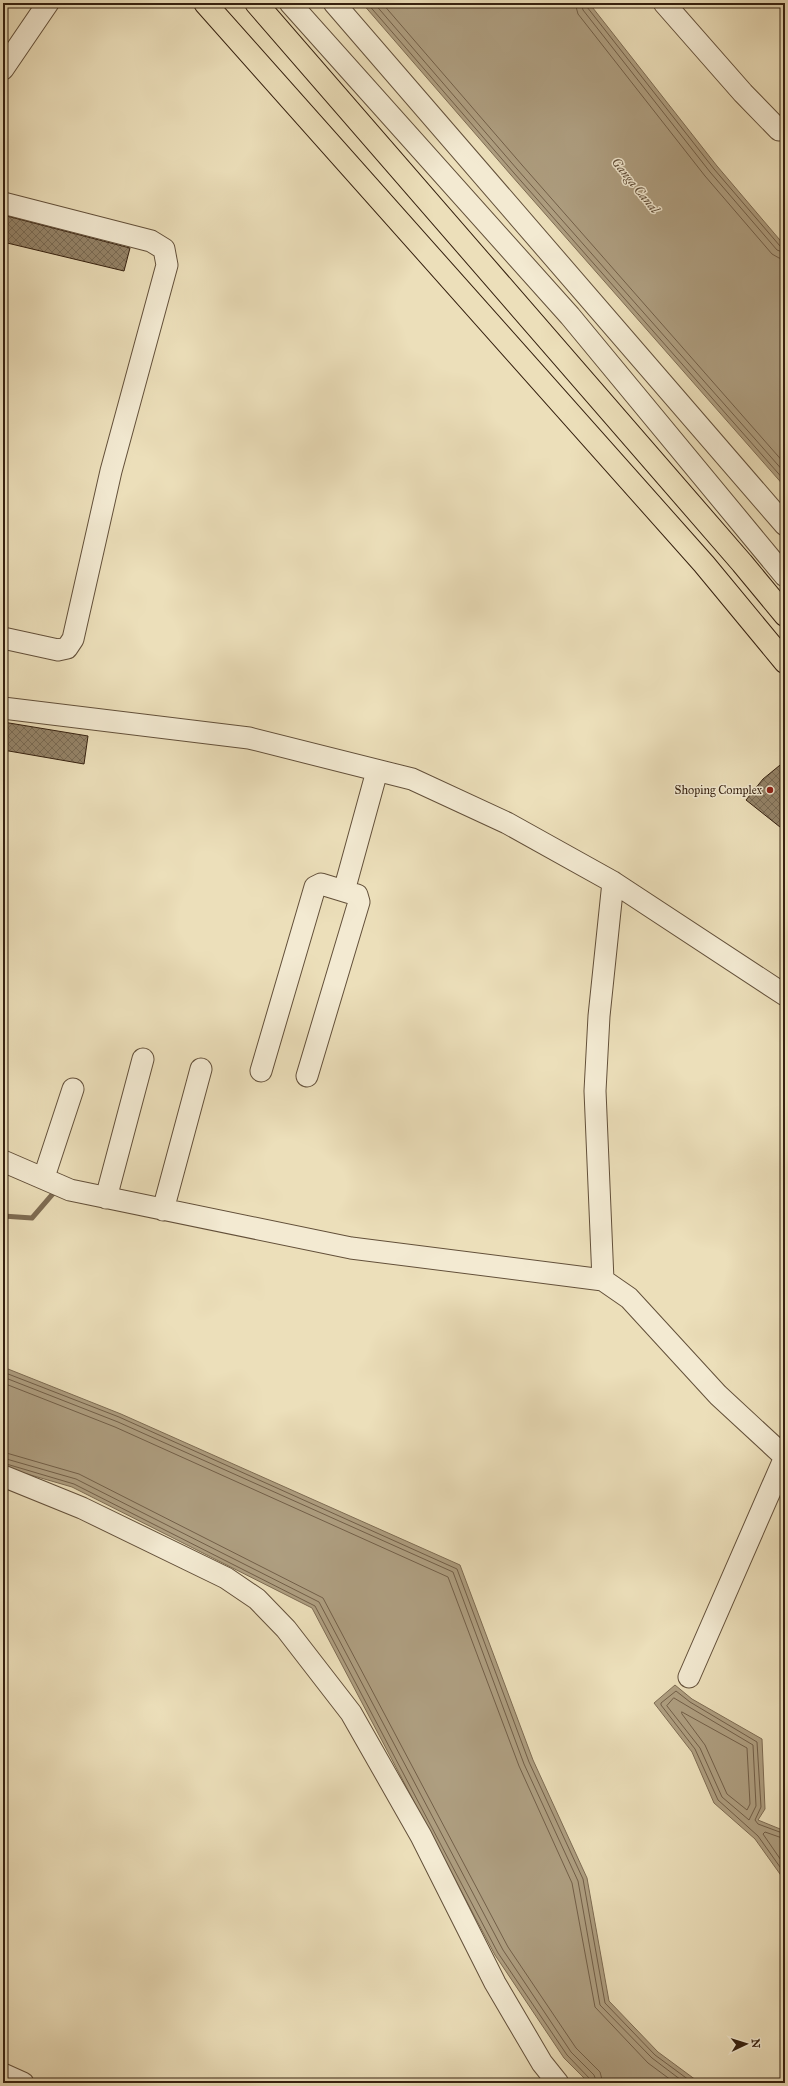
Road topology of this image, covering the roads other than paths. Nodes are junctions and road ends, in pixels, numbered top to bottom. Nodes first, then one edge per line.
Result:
1 (48, 3) edge
2 (205, 3) edge
3 (256, 3) edge
4 (290, 3) edge
5 (334, 3) edge
6 (664, 3) edge
7 (3, 69) edge
8 (779, 130) dead end
9 (3, 203) edge
10 (785, 525) edge
11 (785, 576) edge
12 (785, 615) edge
13 (3, 638) edge
14 (785, 662) edge
15 (3, 708) edge
16 (377, 771) junction
17 (613, 882) junction
18 (344, 891) junction
19 (782, 988) edge
20 (143, 1059) dead end
21 (201, 1069) dead end
22 (261, 1071) dead end
23 (307, 1076) dead end
24 (73, 1089) dead end
25 (3, 1161) edge
26 (44, 1177) junction
27 (106, 1198) junction
28 (163, 1210) junction
29 (603, 1280) junction
30 (785, 1457) edge
31 (3, 1476) edge
32 (689, 1677) dead end
33 (3, 2074) edge
34 (23, 2083) edge
35 (558, 2083) edge

1 - 7 street
2 - 14 highway
3 - 12 highway
4 - 11 street
5 - 10 street
6 - 8 street
9 - 13 street
15 - 16 street
16 - 17 street
16 - 18 street
17 - 19 street
17 - 29 street
18 - 22 street
18 - 23 street
20 - 27 street
21 - 28 street
24 - 26 street
25 - 26 street
26 - 27 street
27 - 28 street
28 - 29 street
29 - 30 street
30 - 32 street
31 - 35 street
33 - 34 street

